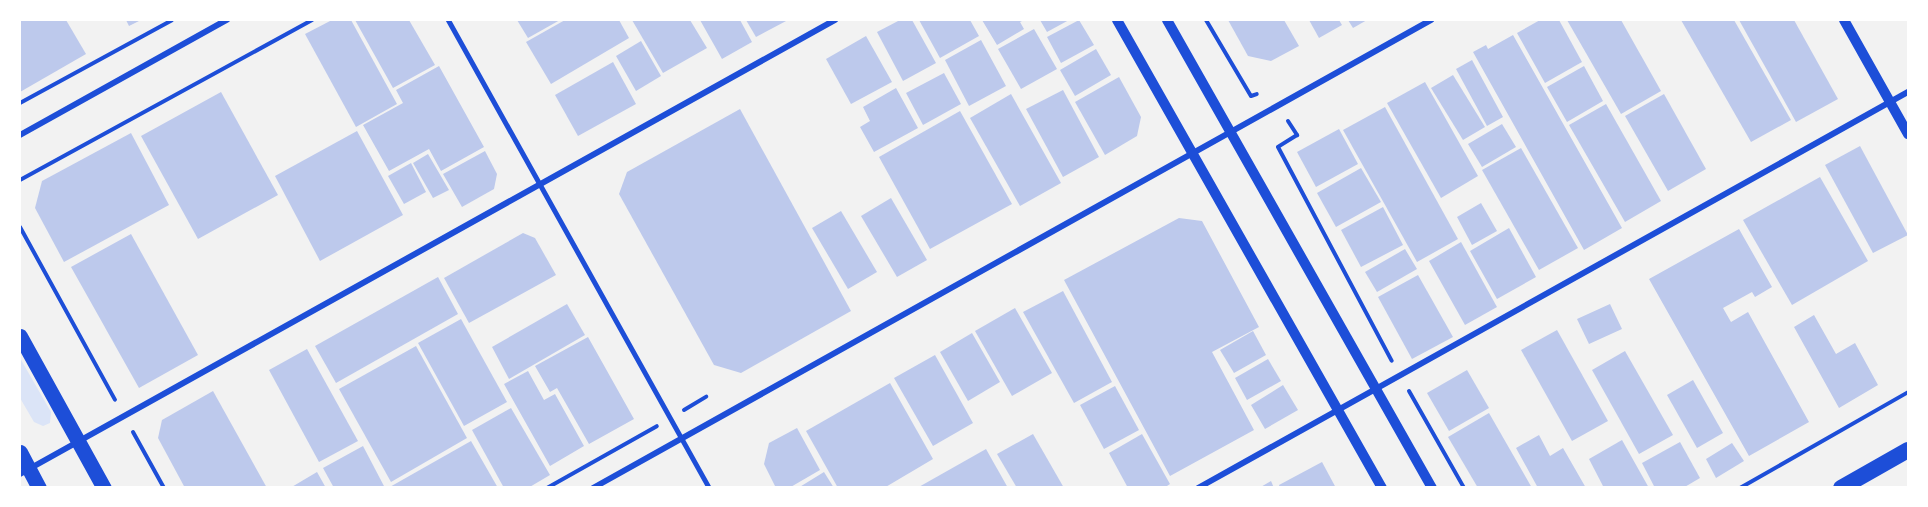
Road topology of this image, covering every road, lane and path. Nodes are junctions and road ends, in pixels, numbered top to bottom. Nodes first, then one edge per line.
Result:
1 (172, 20) edge
2 (227, 20) edge
3 (312, 20) edge
4 (448, 20) edge
5 (835, 20) edge
6 (1117, 20) edge
7 (1167, 20) edge
8 (1206, 20) edge
9 (1431, 20) edge
10 (1844, 20) edge
11 (1231, 63) dead end
12 (1908, 92) edge
13 (1890, 102) junction
14 (20, 103) edge
15 (1230, 131) junction
16 (1908, 134) edge
17 (20, 135) edge
18 (1278, 147) dead end
19 (1192, 152) junction
20 (20, 180) edge
21 (540, 184) junction
22 (20, 227) edge
23 (20, 336) edge
24 (1400, 375) junction
25 (1376, 388) junction
26 (1908, 392) edge
27 (706, 397) dead end
28 (1338, 410) junction
29 (124, 416) junction
30 (670, 418) junction
31 (682, 438) junction
32 (79, 441) junction
33 (1908, 450) edge
34 (20, 452) edge
35 (24, 471) edge
36 (39, 488) edge
37 (104, 488) edge
38 (164, 488) edge
39 (547, 488) edge
40 (593, 488) edge
41 (709, 488) edge
42 (1198, 488) edge
43 (1382, 488) edge
44 (1432, 488) edge
45 (1464, 488) edge
46 (1740, 488) edge
47 (1841, 488) edge

1 - 14 path
2 - 17 street
3 - 20 path
4 - 21 street
5 - 21 street
6 - 19 street
7 - 15 street
8 - 11 path
9 - 15 street
10 - 13 street
12 - 13 street
13 - 16 street
13 - 24 street
15 - 19 street
15 - 25 street
18 - 24 path
19 - 28 street
19 - 31 street
21 - 29 street
21 - 30 street
22 - 29 path
23 - 32 main road
24 - 25 street
24 - 45 path
25 - 28 street
25 - 44 street
26 - 46 path
27 - 30 path
28 - 42 street
28 - 43 street
29 - 32 street
29 - 38 path
30 - 31 street
30 - 39 path
31 - 40 street
31 - 41 street
32 - 35 street
32 - 37 main road
33 - 47 highway
34 - 35 main road
35 - 36 main road

